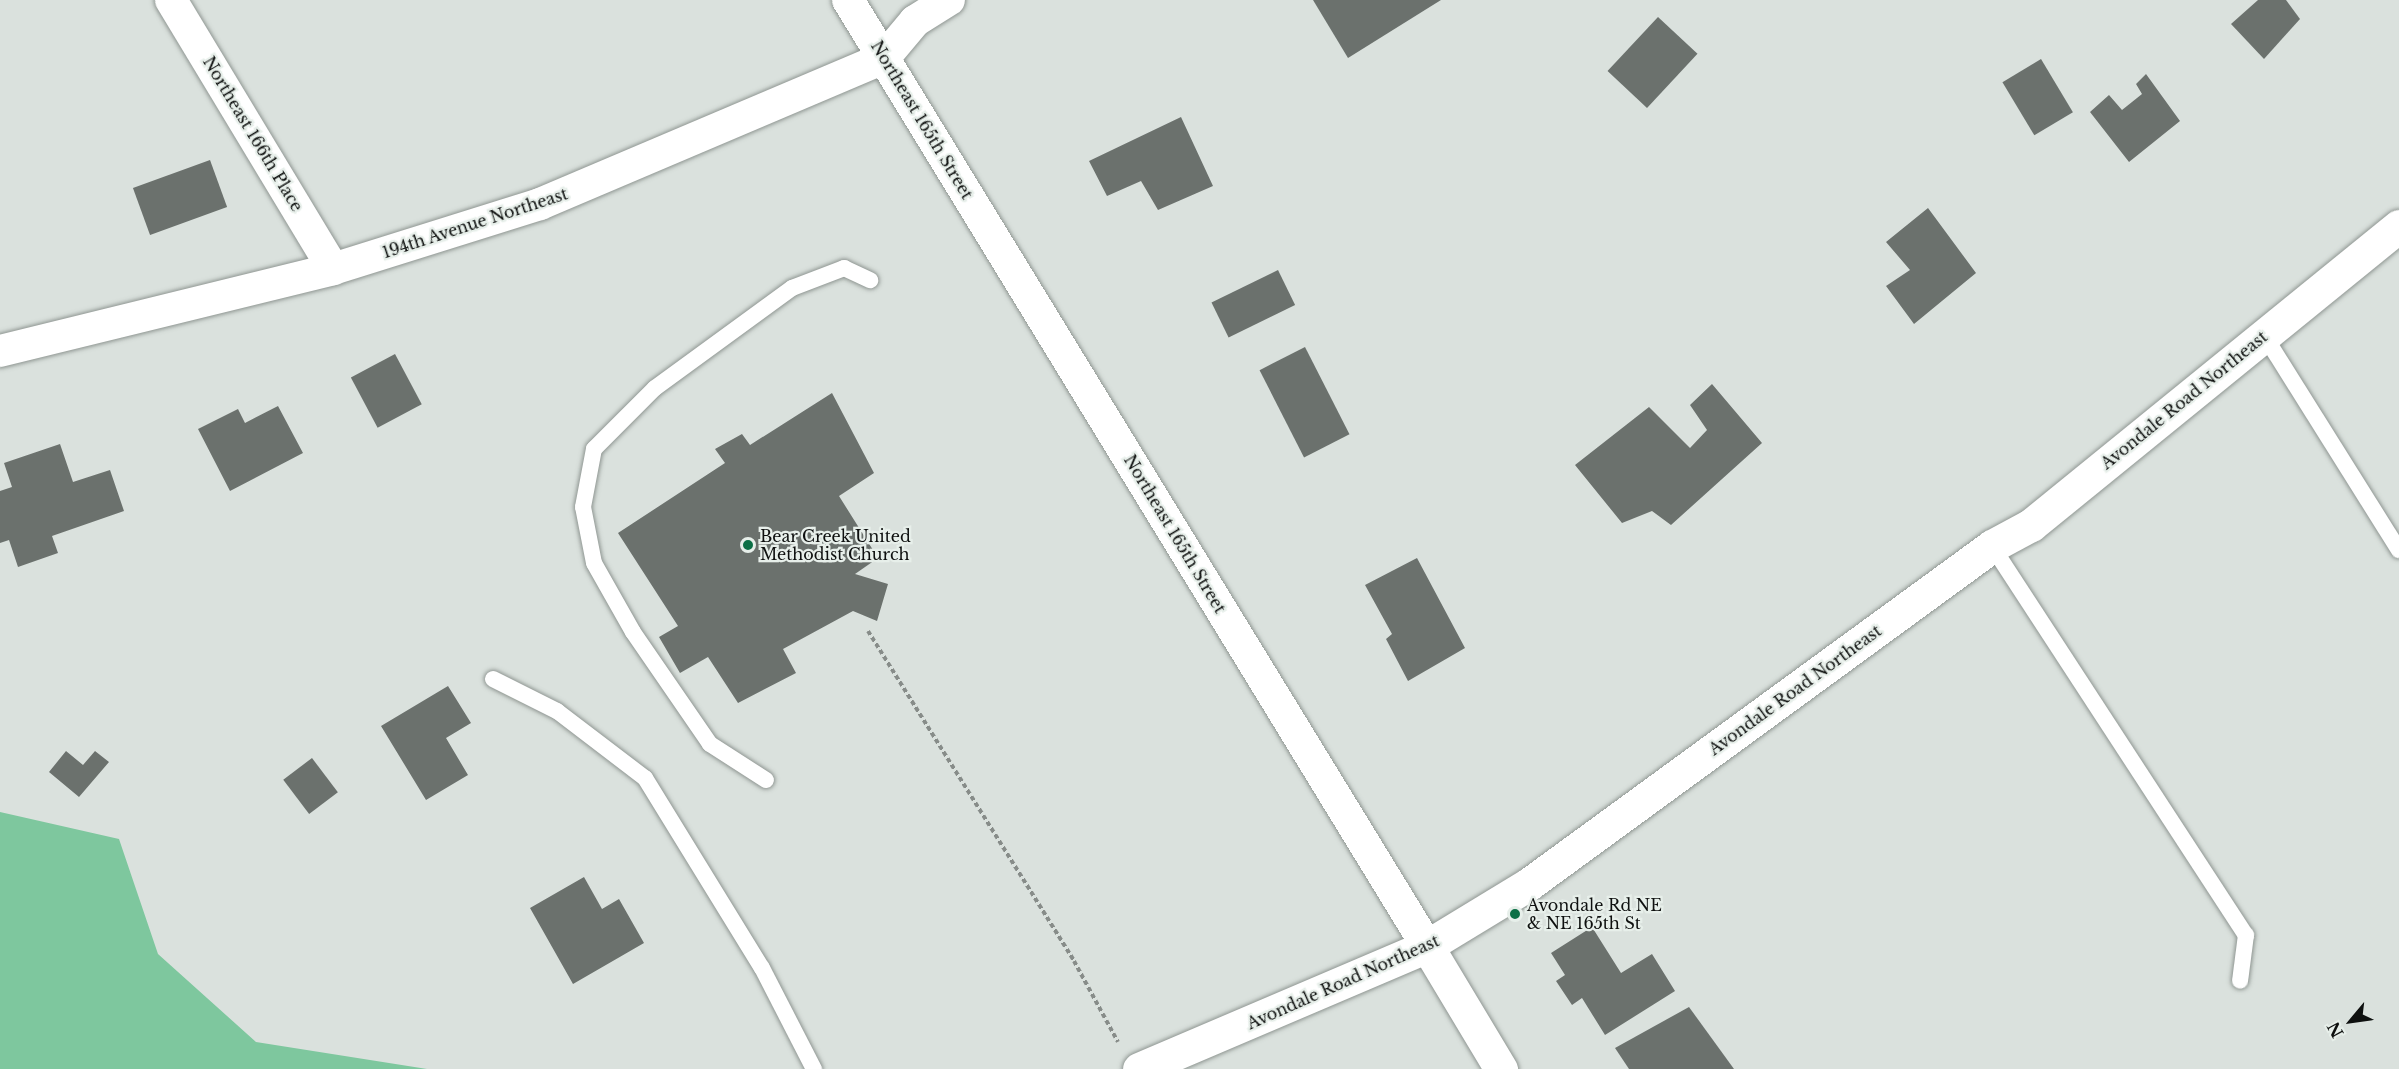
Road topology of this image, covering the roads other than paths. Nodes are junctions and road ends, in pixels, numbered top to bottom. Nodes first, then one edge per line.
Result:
1 (171, 0) edge
2 (848, 0) edge
3 (949, 0) edge
4 (884, 58) junction
5 (2399, 226) edge
6 (333, 269) junction
7 (870, 280) dead end
8 (2264, 335) junction
9 (0, 351) edge
10 (1992, 546) junction
11 (2399, 550) edge
12 (493, 679) dead end
13 (766, 780) dead end
14 (1427, 946) junction
15 (2240, 981) dead end
16 (1131, 1059) edge
17 (814, 1069) edge
18 (1501, 1069) edge

1 - 6 street, Northeast 166th Place
2 - 4 street, Northeast 165th Street
3 - 4 street, 194th Avenue Northeast
4 - 6 street, 194th Avenue Northeast
4 - 14 street, Northeast 165th Street
5 - 8 main road, Avondale Road Northeast
6 - 9 street, 194th Avenue Northeast
7 - 13 lane
8 - 10 main road, Avondale Road Northeast
8 - 11 lane
10 - 14 main road, Avondale Road Northeast
10 - 15 lane
12 - 17 lane
14 - 16 main road, Avondale Road Northeast
14 - 18 main road, Northeast 165th Street

